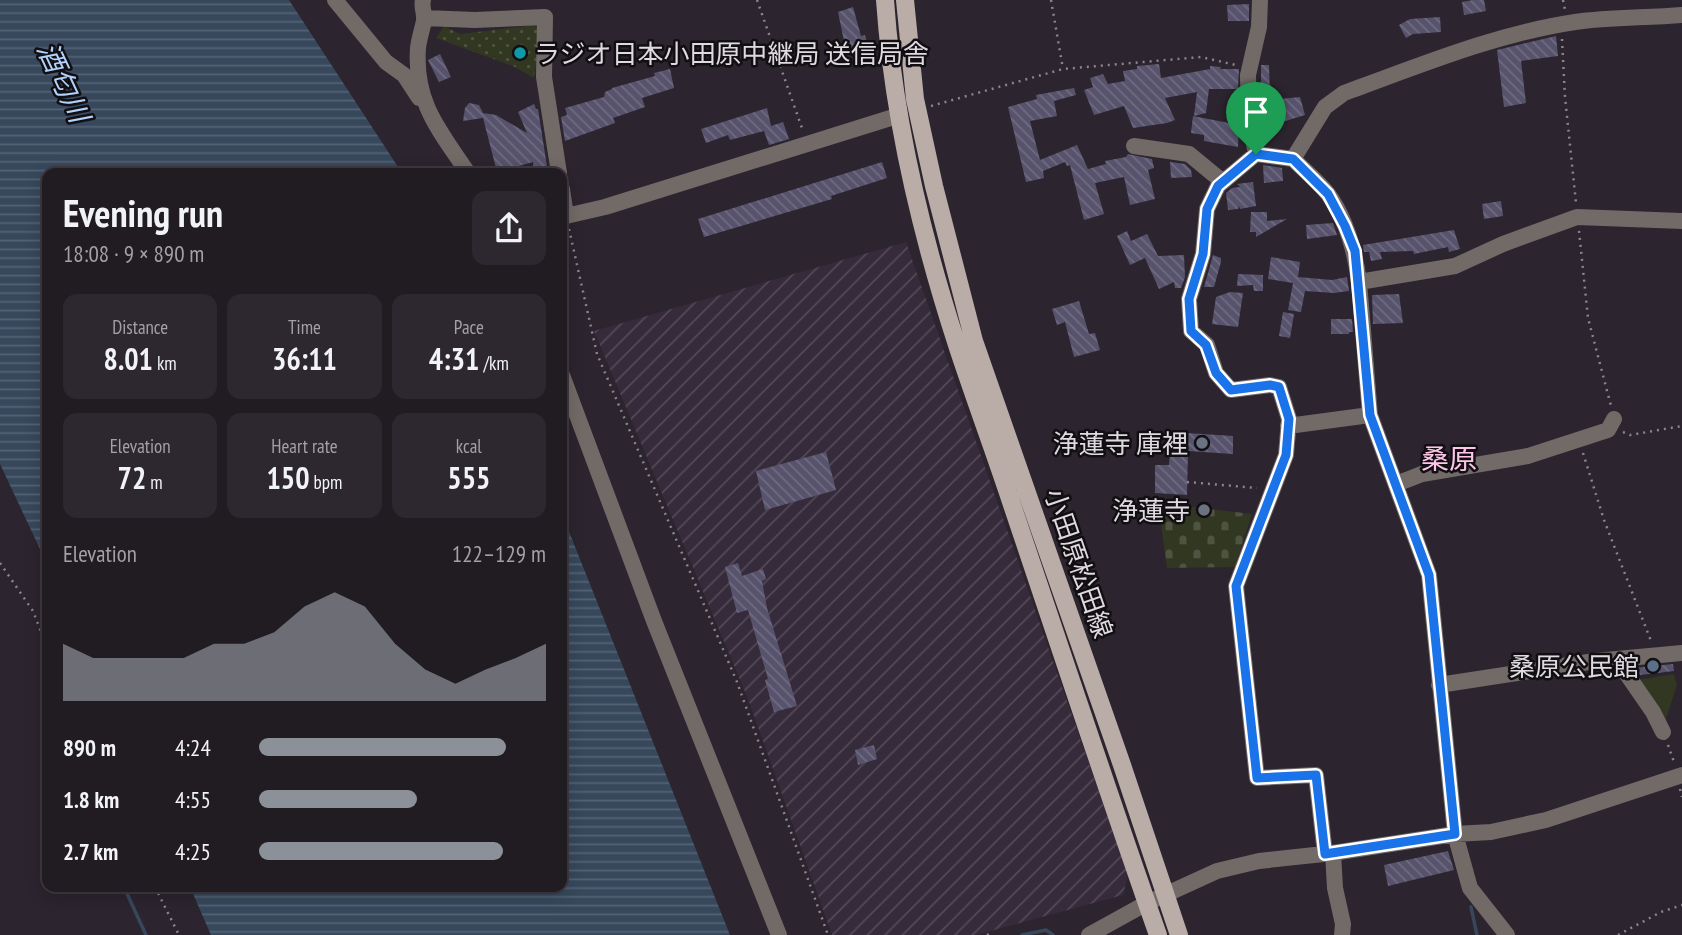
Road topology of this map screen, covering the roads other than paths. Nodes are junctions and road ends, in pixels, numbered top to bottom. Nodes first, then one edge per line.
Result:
1 (335, 0) edge
2 (885, 0) edge
3 (905, 0) edge
4 (1260, 0) edge
5 (420, 5) edge
6 (1682, 15) edge
7 (426, 110) junction
8 (909, 112) junction
9 (1134, 146) dead end
10 (1256, 154) junction
11 (1293, 159) junction
12 (465, 168) edge
13 (558, 168) edge
14 (1223, 182) junction
15 (567, 216) edge
16 (1682, 221) edge
17 (1359, 282) junction
18 (567, 388) edge
19 (1370, 415) junction
20 (1614, 419) road end
21 (1288, 426) junction
22 (1396, 484) junction
23 (1682, 653) edge
24 (1617, 660) junction
25 (1439, 685) junction
26 (1663, 732) dead end
27 (1682, 775) edge
28 (1455, 834) junction
29 (1329, 853) junction
30 (1165, 895) junction
31 (1147, 903) junction
32 (779, 935) edge
33 (1089, 935) edge
34 (1158, 935) edge
35 (1179, 935) edge
36 (1342, 935) edge
37 (1507, 935) edge

1 - 7 street
2 - 8 main road, 小田原松田線
3 - 8 main road, 小田原松田線
4 - 10 street
5 - 7 street
5 - 13 street
6 - 11 street
7 - 12 street
8 - 15 street
8 - 30 main road, 小田原松田線
8 - 31 main road, 小田原松田線
9 - 14 street
10 - 11 street
10 - 14 street
11 - 17 street
14 - 21 street
16 - 17 street
17 - 19 street
18 - 32 street
19 - 21 street
19 - 22 street
20 - 22 street
21 - 29 street
22 - 25 street
23 - 24 street
24 - 25 street
24 - 26 street
25 - 28 street
27 - 28 street
28 - 29 street
28 - 37 street
29 - 30 street
29 - 36 street
30 - 31 street
30 - 35 main road, 小田原松田線
31 - 33 street
31 - 34 main road, 小田原松田線

